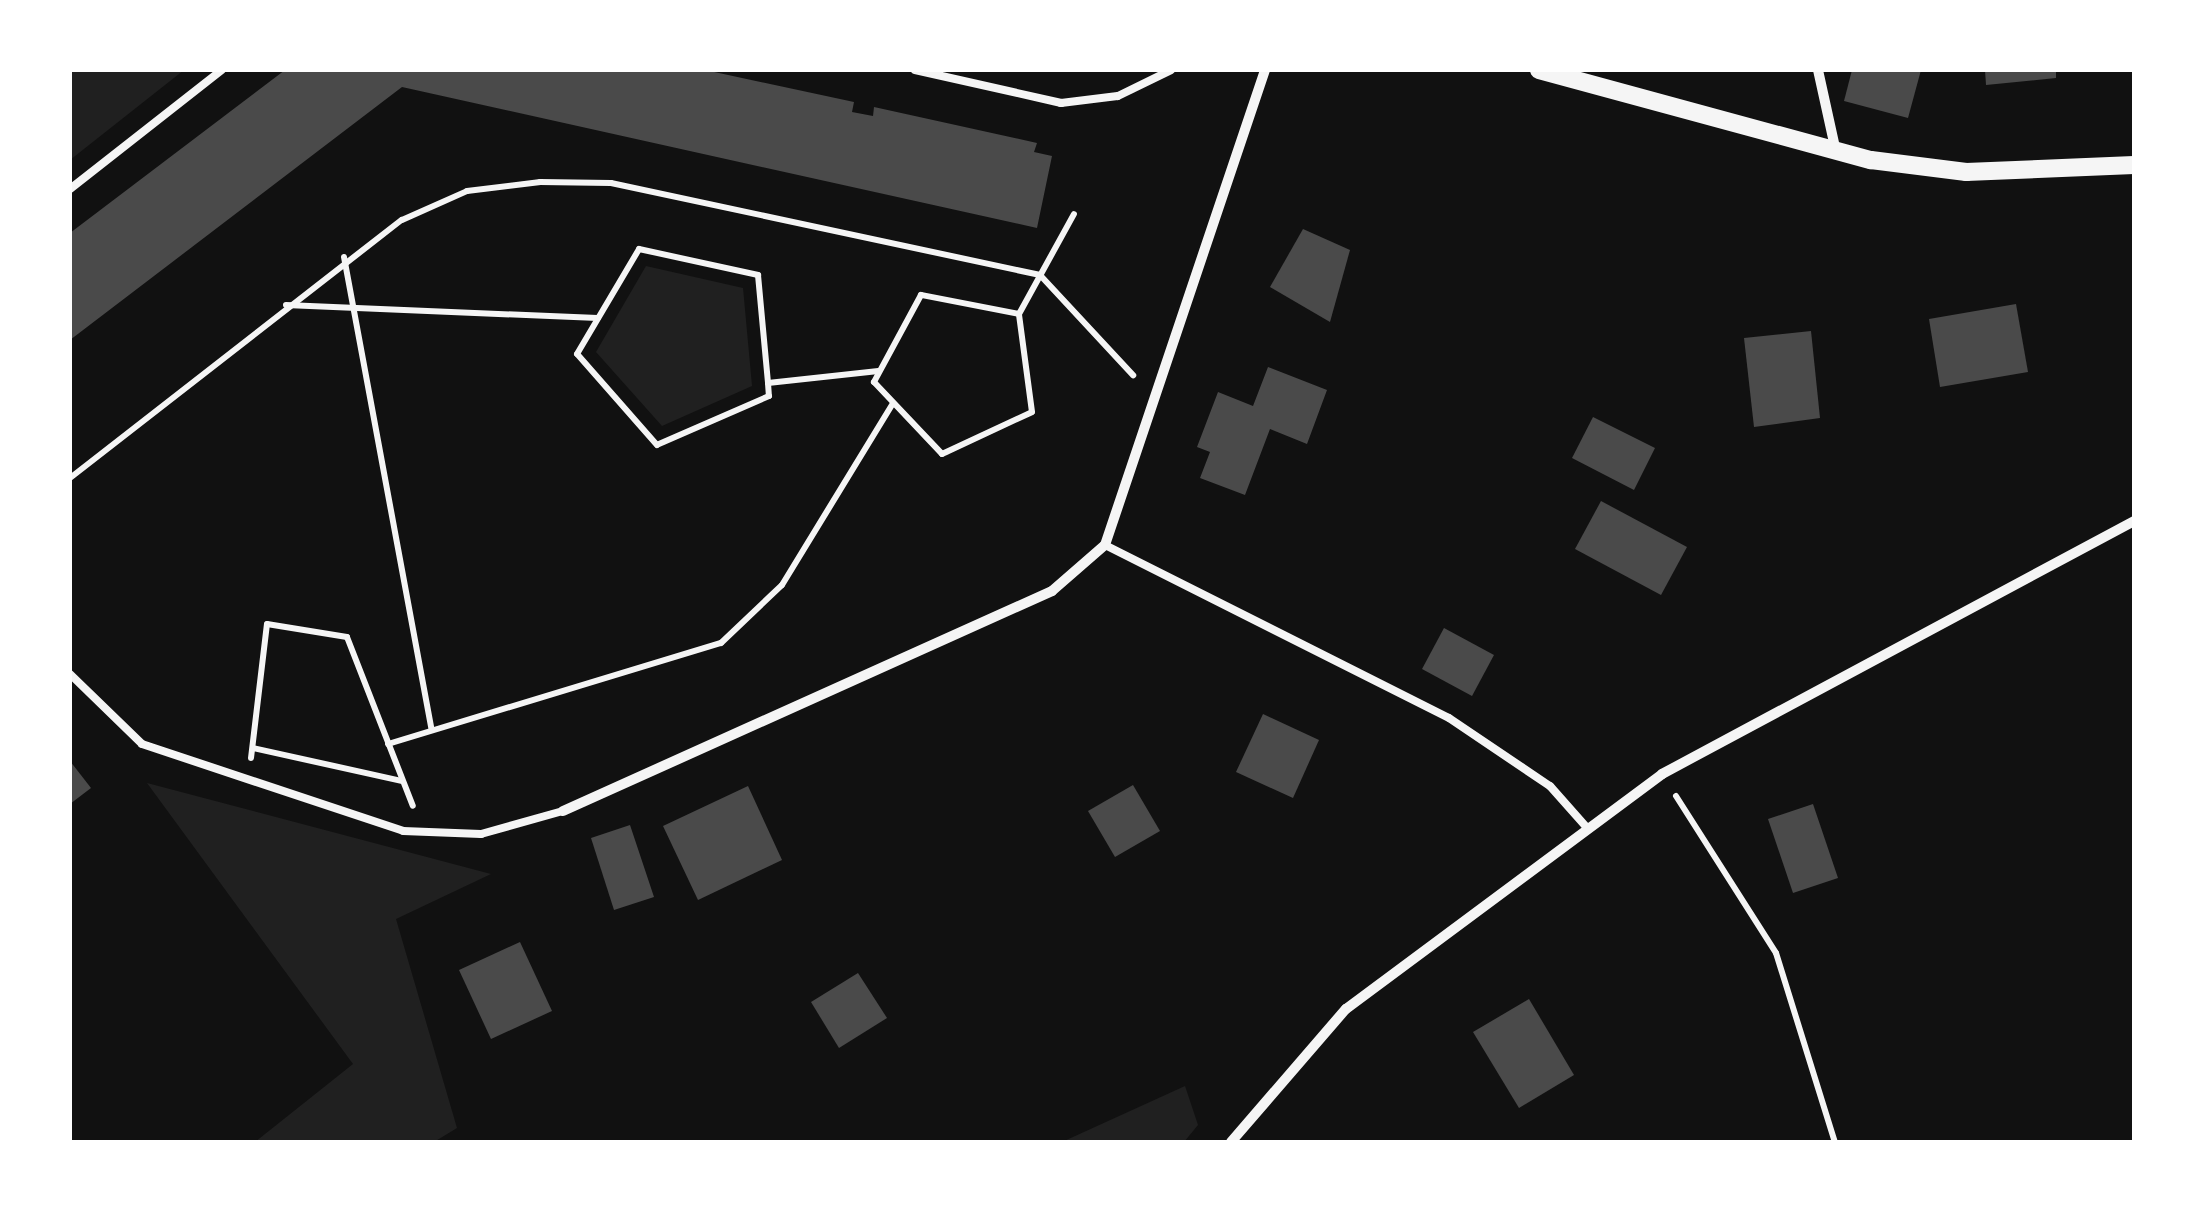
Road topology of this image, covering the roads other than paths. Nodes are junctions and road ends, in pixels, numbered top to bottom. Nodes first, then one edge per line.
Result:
1 (222, 70) edge
2 (915, 70) edge
3 (1170, 70) edge
4 (1266, 70) edge
5 (1539, 70) edge
6 (1818, 70) edge
7 (1836, 153) junction
8 (2134, 165) edge
9 (70, 189) edge
10 (2134, 521) edge
11 (1105, 545) junction
12 (70, 674) edge
13 (563, 811) joint
14 (1588, 829) junction
15 (1231, 1142) edge

1 - 9 lane
2 - 3 lane
4 - 11 street
5 - 7 street
6 - 7 street
7 - 8 street
10 - 14 street
11 - 13 street
11 - 14 lane
12 - 13 lane
14 - 15 street

